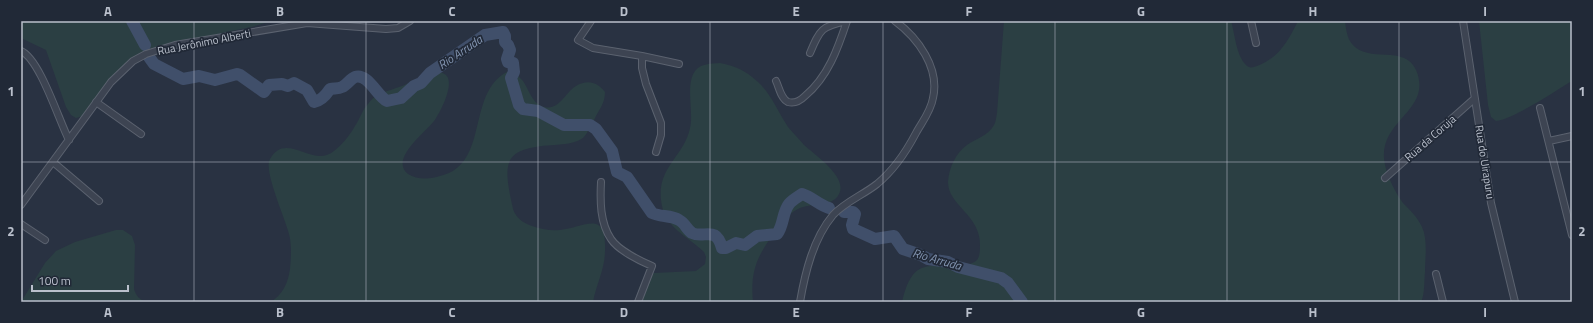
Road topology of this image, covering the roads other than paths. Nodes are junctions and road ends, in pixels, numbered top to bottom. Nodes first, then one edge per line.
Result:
1 (397, 21) edge
2 (410, 21) edge
3 (591, 21) edge
4 (847, 21) edge
5 (896, 21) edge
6 (1251, 21) edge
7 (1463, 21) edge
8 (398, 28) junction
9 (1256, 43) dead end
10 (21, 51) edge
11 (810, 53) dead end
12 (642, 56) junction
13 (679, 64) dead end
14 (776, 81) dead end
15 (1474, 99) junction
16 (96, 102) junction
17 (1540, 108) dead end
18 (141, 134) dead end
19 (1572, 136) edge
20 (69, 140) junction
21 (1548, 141) junction
22 (656, 152) dead end
23 (53, 162) junction
24 (1385, 178) dead end
25 (600, 182) dead end
26 (99, 201) dead end
27 (21, 205) edge
28 (21, 224) edge
29 (1572, 235) edge
30 (45, 240) dead end
31 (1436, 274) dead end
32 (638, 302) edge
33 (800, 302) edge
34 (1442, 302) edge
35 (1515, 302) edge

1 - 8 street
2 - 8 street, Rua Jerônimo Alberti
3 - 12 street
4 - 11 street
4 - 14 street
5 - 33 street
6 - 9 street
7 - 15 street, Rua do Uirapuru
8 - 16 street, Rua Jerônimo Alberti
10 - 20 street
12 - 13 street
12 - 22 street
15 - 24 street, Rua da Coruja
15 - 35 street, Rua do Uirapuru
16 - 18 street
16 - 20 street, Rua Jerônimo Alberti
17 - 21 street
19 - 21 street
20 - 23 street, Rua Jerônimo Alberti
21 - 29 street
23 - 26 street
23 - 27 street, Rua Jerônimo Alberti
25 - 32 street
28 - 30 street
31 - 34 street

